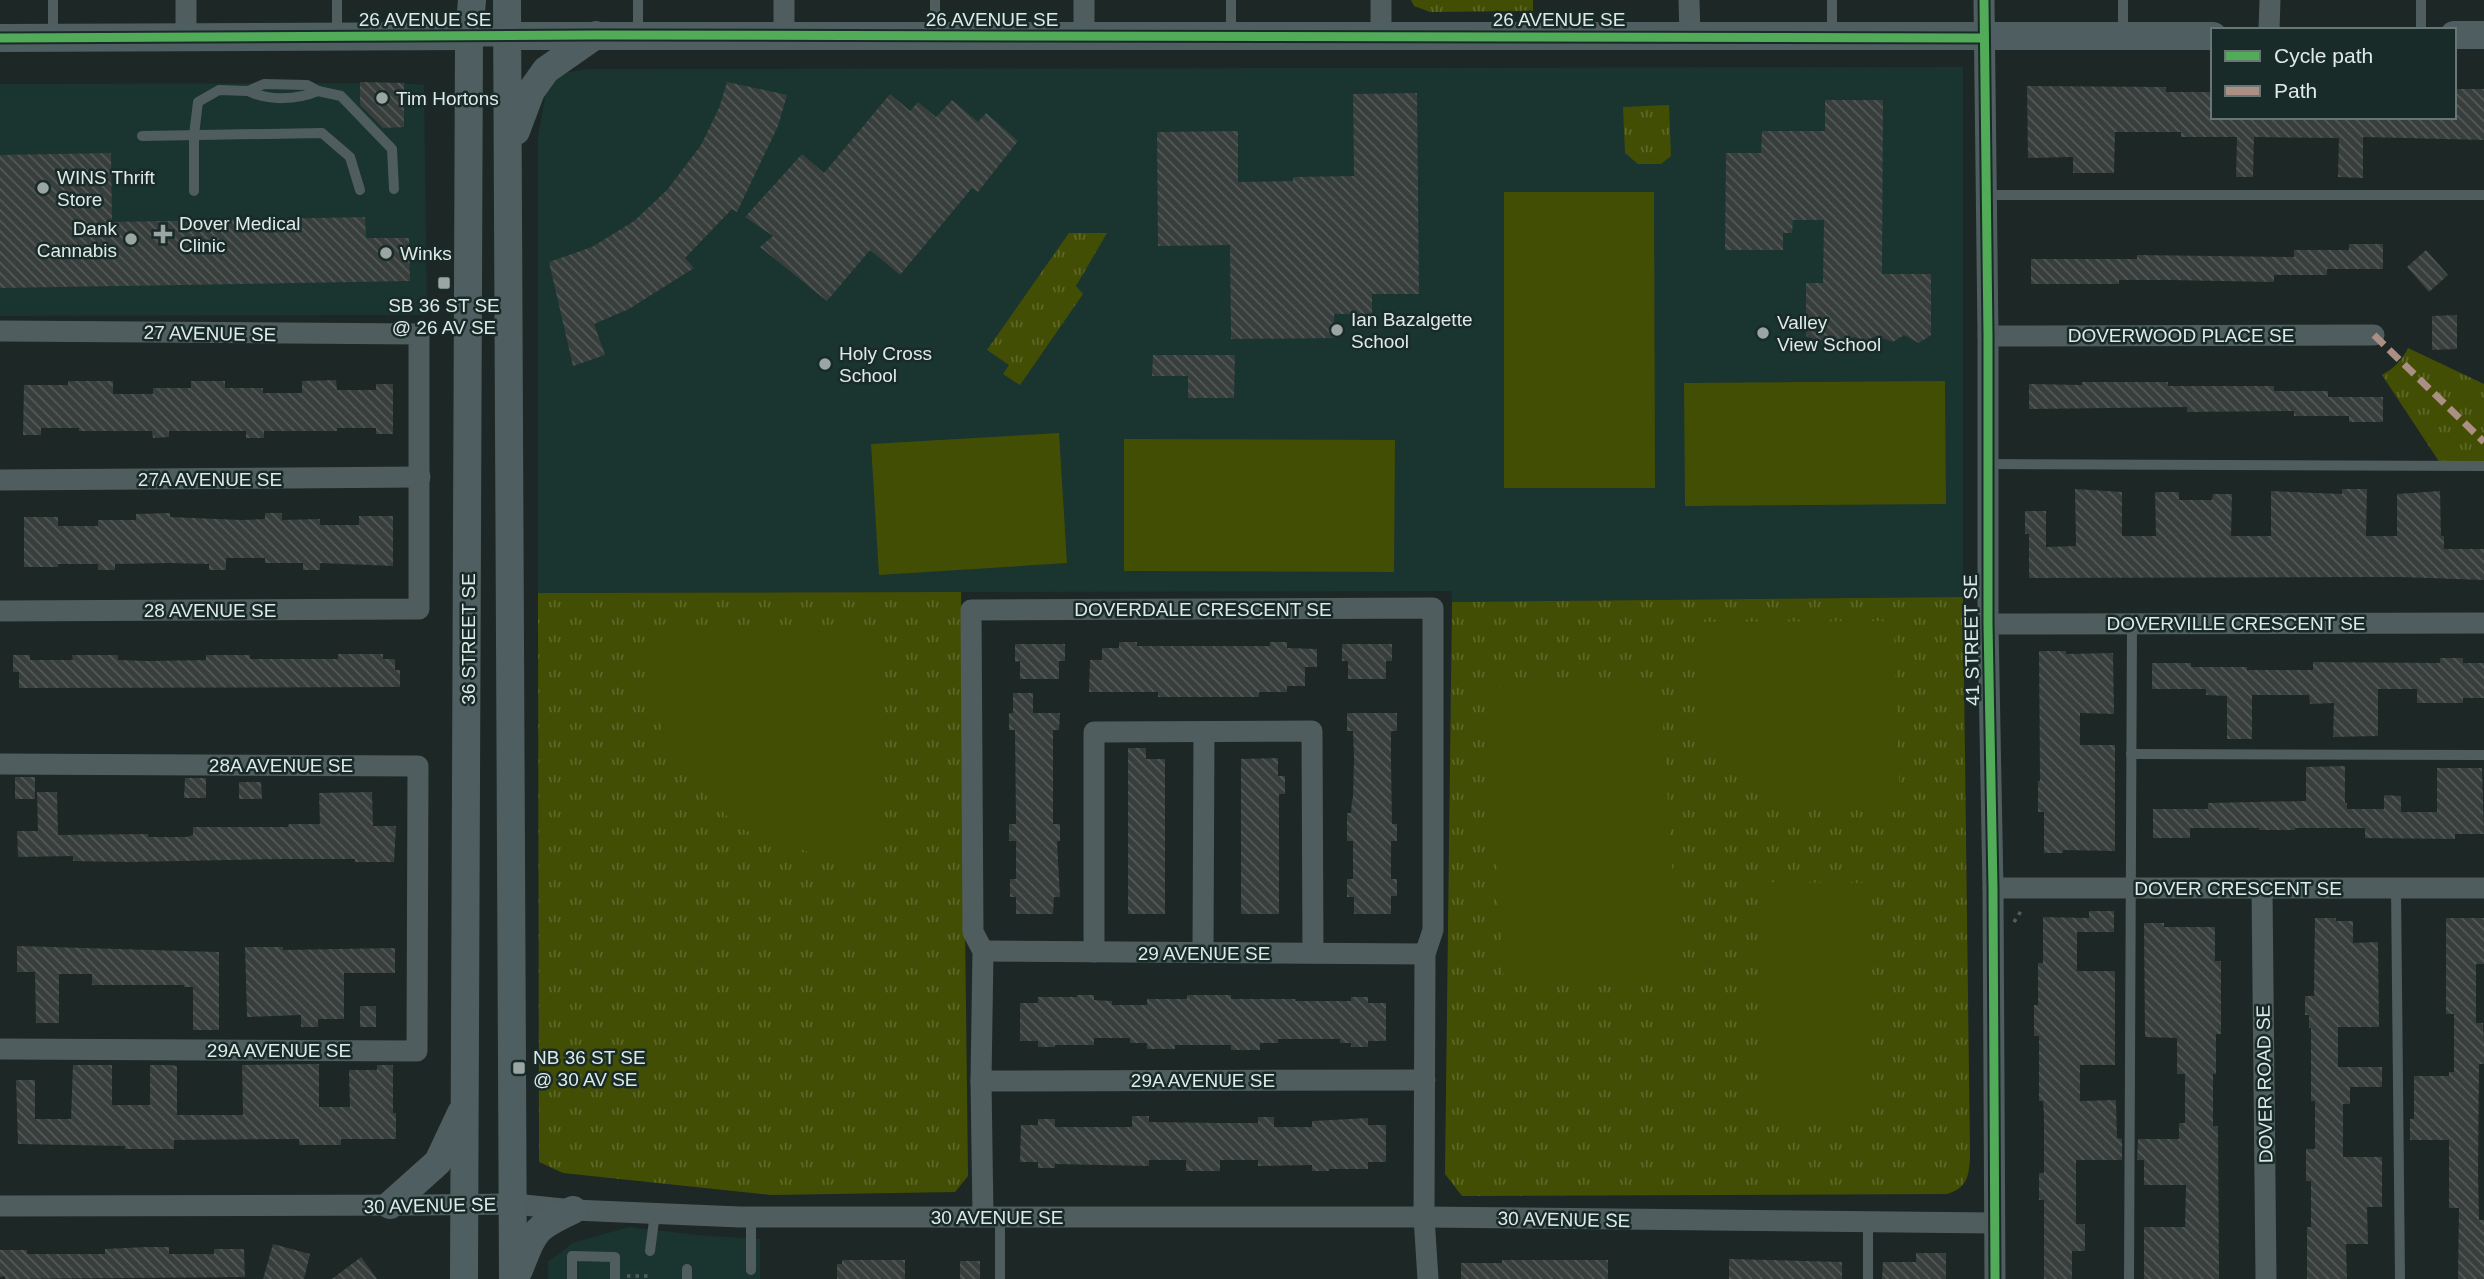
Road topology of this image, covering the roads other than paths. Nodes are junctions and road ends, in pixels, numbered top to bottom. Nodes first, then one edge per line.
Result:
1 (53, 0) edge
2 (186, 0) edge
3 (337, 0) edge
4 (471, 0) edge
5 (508, 0) edge
6 (638, 0) edge
7 (784, 0) edge
8 (935, 0) edge
9 (1084, 0) edge
10 (1231, 0) edge
11 (1381, 0) edge
12 (1689, 0) edge
13 (1832, 0) edge
14 (1984, 0) edge
15 (2123, 0) edge
16 (2270, 0) edge
17 (2421, 0) edge
18 (2269, 28) edge
19 (2421, 28) edge
20 (2484, 34) edge
21 (596, 35) junction
22 (2456, 35) edge
23 (337, 36) junction
24 (469, 36) junction
25 (509, 36) junction
26 (638, 36) junction
27 (784, 36) junction
28 (1690, 36) junction
29 (2211, 36) edge
30 (186, 37) junction
31 (935, 37) junction
32 (1084, 37) junction
33 (1231, 37) junction
34 (1381, 37) junction
35 (2123, 37) junction
36 (0, 38) edge
37 (53, 38) junction
38 (1832, 38) junction
39 (1984, 38) junction
40 (194, 135) junction
41 (142, 136) dead end
42 (510, 147) junction
43 (394, 189) dead end
44 (360, 190) dead end
45 (194, 191) dead end
46 (1985, 195) junction
47 (2484, 195) edge
48 (0, 331) edge
49 (2374, 335) dead end
50 (1988, 336) junction
51 (1987, 464) junction
52 (2484, 466) edge
53 (420, 477) junction
54 (0, 480) edge
55 (0, 611) edge
56 (2484, 623) edge
57 (1988, 624) junction
58 (2132, 624) junction
59 (1204, 732) junction
60 (2130, 754) junction
61 (2484, 755) edge
62 (0, 764) edge
63 (1993, 887) junction
64 (2129, 888) junction
65 (2396, 888) junction
66 (2484, 888) edge
67 (2262, 889) junction
68 (417, 910) joint
69 (983, 951) junction
70 (1094, 952) junction
71 (1203, 953) junction
72 (1313, 953) junction
73 (1425, 954) junction
74 (0, 1049) edge
75 (981, 1080) junction
76 (1425, 1080) junction
77 (465, 1104) junction
78 (464, 1203) junction
79 (514, 1204) junction
80 (390, 1205) junction
81 (0, 1206) edge
82 (573, 1210) junction
83 (655, 1213) junction
84 (751, 1217) junction
85 (992, 1217) junction
86 (1424, 1217) junction
87 (1868, 1223) junction
88 (1994, 1223) junction
89 (650, 1251) dead end
90 (751, 1270) dead end
91 (464, 1279) edge
92 (514, 1279) edge
93 (572, 1279) edge
94 (615, 1279) edge
95 (1000, 1279) edge
96 (1428, 1279) edge
97 (1868, 1279) edge
98 (1995, 1279) edge
99 (2129, 1279) edge
100 (2266, 1279) edge
101 (2400, 1279) edge

1 - 37 lane
2 - 30 street
3 - 23 lane
4 - 24 main road, 36 STREET SE
5 - 25 main road
6 - 26 lane
7 - 27 street
8 - 31 lane
9 - 32 street
10 - 33 lane
11 - 34 street
12 - 28 street
13 - 38 lane
14 - 39 street, 41 STREET SE
15 - 35 lane
16 - 18 street
17 - 19 lane
20 - 22 main road
21 - 25 main road, 26 AVENUE SE
21 - 26 main road, 26 AVENUE SE
21 - 42 main road
23 - 24 main road, 26 AVENUE SE
23 - 30 main road, 26 AVENUE SE
24 - 25 street, 26 AVENUE SE
24 - 77 main road, 36 STREET SE
25 - 42 main road
26 - 27 main road, 26 AVENUE SE
27 - 31 main road, 26 AVENUE SE
28 - 34 main road, 26 AVENUE SE
28 - 38 main road, 26 AVENUE SE
29 - 35 main road, 26 AVENUE SE
30 - 37 main road, 26 AVENUE SE
31 - 32 main road, 26 AVENUE SE
32 - 33 main road, 26 AVENUE SE
33 - 34 main road, 26 AVENUE SE
35 - 39 main road, 26 AVENUE SE
36 - 37 main road, 26 AVENUE SE
38 - 39 main road, 26 AVENUE SE
39 - 46 street, 41 STREET SE
40 - 41 lane
40 - 43 lane
40 - 44 lane
40 - 45 lane
42 - 79 main road
46 - 47 lane
46 - 50 street, 41 STREET SE
48 - 53 street, 27 AVENUE SE
49 - 50 street, DOVERWOOD PLACE SE
50 - 51 street, 41 STREET SE
51 - 52 lane
51 - 57 street, 41 STREET SE
53 - 54 street, 27A AVENUE SE
53 - 55 street, 28 AVENUE SE
56 - 58 street, DOVERVILLE CRESCENT SE
57 - 58 street, DOVERVILLE CRESCENT SE
57 - 63 street, 41 STREET SE
58 - 60 lane
59 - 70 street
59 - 71 street
59 - 72 street
60 - 61 lane
60 - 64 lane
62 - 68 street, 28A AVENUE SE
63 - 64 street, DOVER CRESCENT SE
63 - 88 street, 41 STREET SE
64 - 67 street, DOVER CRESCENT SE
64 - 99 lane
65 - 66 street, DOVER CRESCENT SE
65 - 67 street, DOVER CRESCENT SE
65 - 101 lane
67 - 100 street, DOVER ROAD SE
68 - 74 street, 29A AVENUE SE
69 - 70 street, 29 AVENUE SE
69 - 73 street, DOVERDALE CRESCENT SE
69 - 75 street, DOVERDALE CRESCENT SE
70 - 71 street, 29 AVENUE SE
71 - 72 street, 29 AVENUE SE
72 - 73 street, 29 AVENUE SE
73 - 76 street, DOVERDALE CRESCENT SE
75 - 76 street, 29A AVENUE SE
75 - 85 street, DOVERDALE CRESCENT SE
76 - 86 street, DOVERDALE CRESCENT SE
77 - 78 main road, 36 STREET SE
77 - 80 main road
78 - 79 street, 30 AVENUE SE
78 - 80 street, 30 AVENUE SE
78 - 91 main road, 36 STREET SE
79 - 82 street, 30 AVENUE SE
79 - 92 main road
80 - 81 street, 30 AVENUE SE
82 - 83 street, 30 AVENUE SE
82 - 92 main road
83 - 84 street, 30 AVENUE SE
83 - 89 lane
84 - 85 street, 30 AVENUE SE
84 - 90 lane
85 - 86 street, 30 AVENUE SE
85 - 95 lane
86 - 87 street, 30 AVENUE SE
86 - 96 street, DOVERDALE CRESCENT SE
87 - 88 street, 30 AVENUE SE
87 - 97 lane
88 - 98 street, 41 STREET SE
93 - 94 lane

